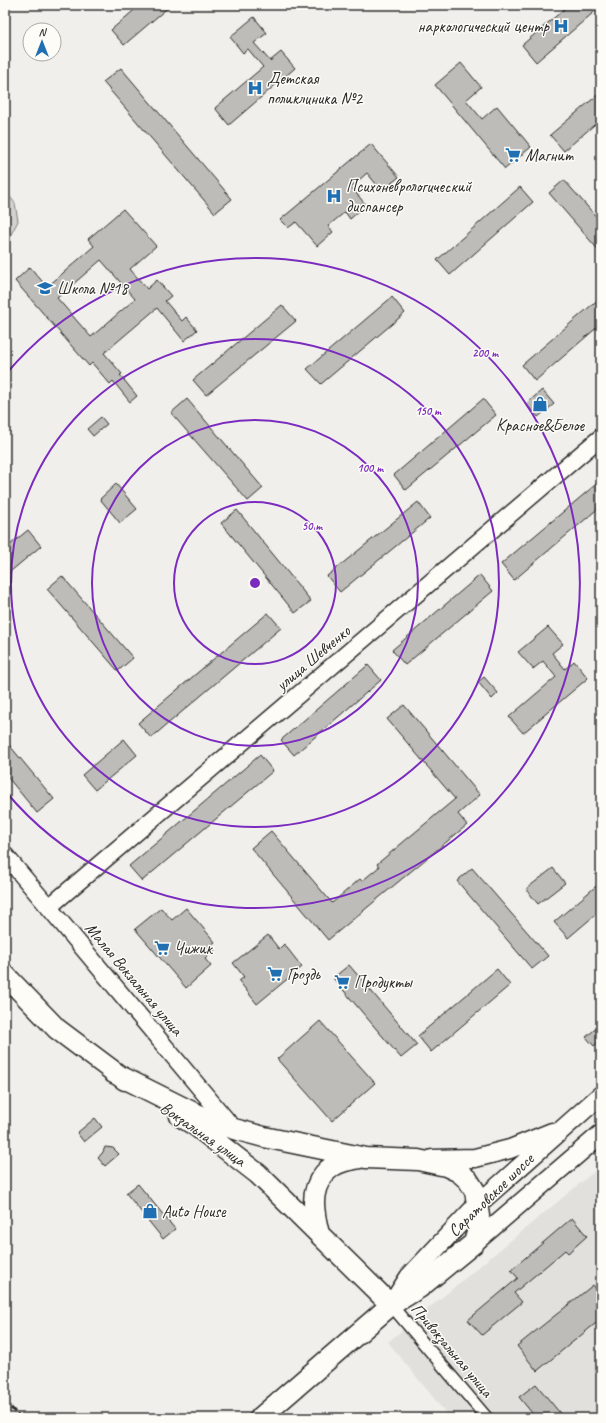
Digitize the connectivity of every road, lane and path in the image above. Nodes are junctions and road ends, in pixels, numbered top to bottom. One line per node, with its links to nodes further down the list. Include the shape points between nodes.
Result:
1 (601, 437): 3 (street, улица Шевченко)
2 (5, 855): 3 (street, Малая Вокзальная улица)
3 (49, 907): 8 (street, Малая Вокзальная улица)
4 (5, 975): 5 (highway, Вокзальная улица, via 58,1029)
5 (114, 1073): 8 (highway, via 192,1112); 13 (highway, Вокзальная улица, via 196,1126 249,1166)
6 (601, 1095): 7 (main road, Саратовское шоссе)
7 (565, 1126): 11 (main road, via 510,1149 475,1158); 12 (main road, Саратовское шоссе)
8 (234, 1129): 10 (highway)
9 (601, 1134): 14 (main road, Саратовское шоссе)
10 (366, 1158): 11 (highway); 13 (highway, via 343,1161 328,1169 319,1180 314,1194 314,1211)
11 (418, 1160): 12 (highway, via 446,1166 459,1172 475,1191)
12 (478, 1204): 14 (highway, via 478,1229); 15 (main road, Саратовское шоссе, via 409,1277)
13 (319, 1234): 15 (highway, Вокзальная улица)
14 (474, 1243): 15 (highway, Саратовское шоссе, via 419,1288)
15 (391, 1305): 16 (highway, Саратовское шоссе); 17 (street, Привокзальная улица)
16 (260, 1418)
17 (487, 1418)

